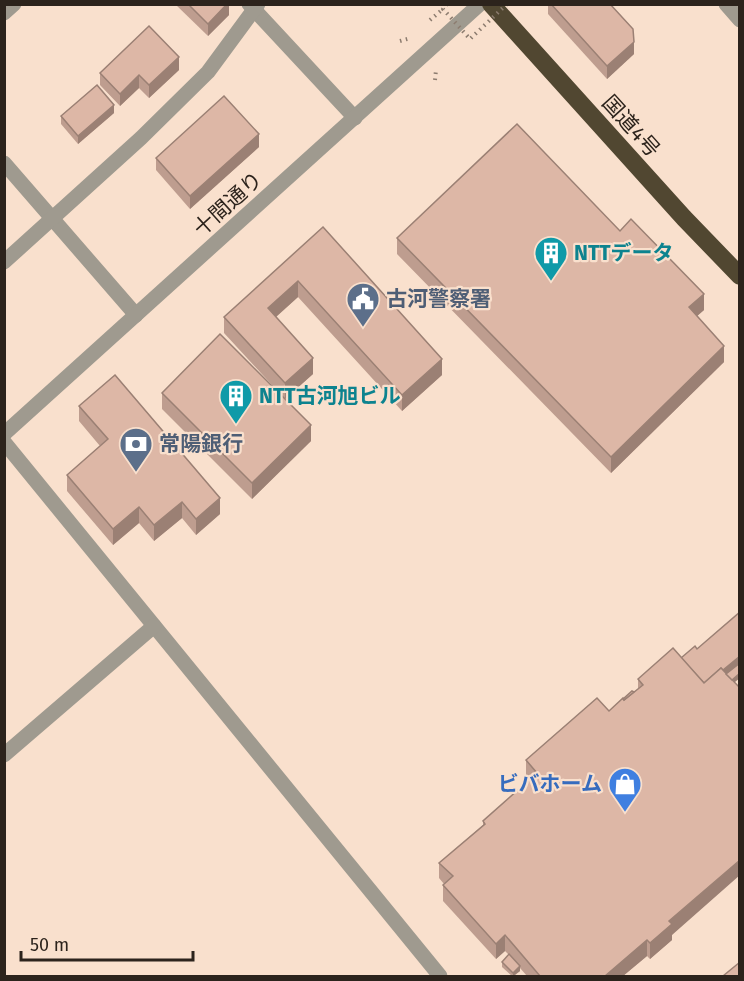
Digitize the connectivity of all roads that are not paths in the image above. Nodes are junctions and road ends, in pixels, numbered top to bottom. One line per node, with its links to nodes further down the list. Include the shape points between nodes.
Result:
1 (14, 4): 6 (street)
2 (480, 4): 8 (street, 十間通り)
3 (491, 4): 12 (highway, 国道4号)
4 (726, 4): 7 (street)
5 (254, 6): 8 (street); 10 (street, via 208,72)
6 (4, 13)
7 (740, 20)
8 (355, 118): 13 (street, 十間通り)
9 (4, 163): 10 (street)
10 (53, 219): 11 (street); 13 (street)
11 (4, 262)
12 (740, 276)
13 (136, 315): 14 (street, 十間通り)
14 (4, 434)
15 (4, 442): 16 (street)
16 (154, 626): 17 (street); 18 (street)
17 (4, 755)
18 (440, 976)

